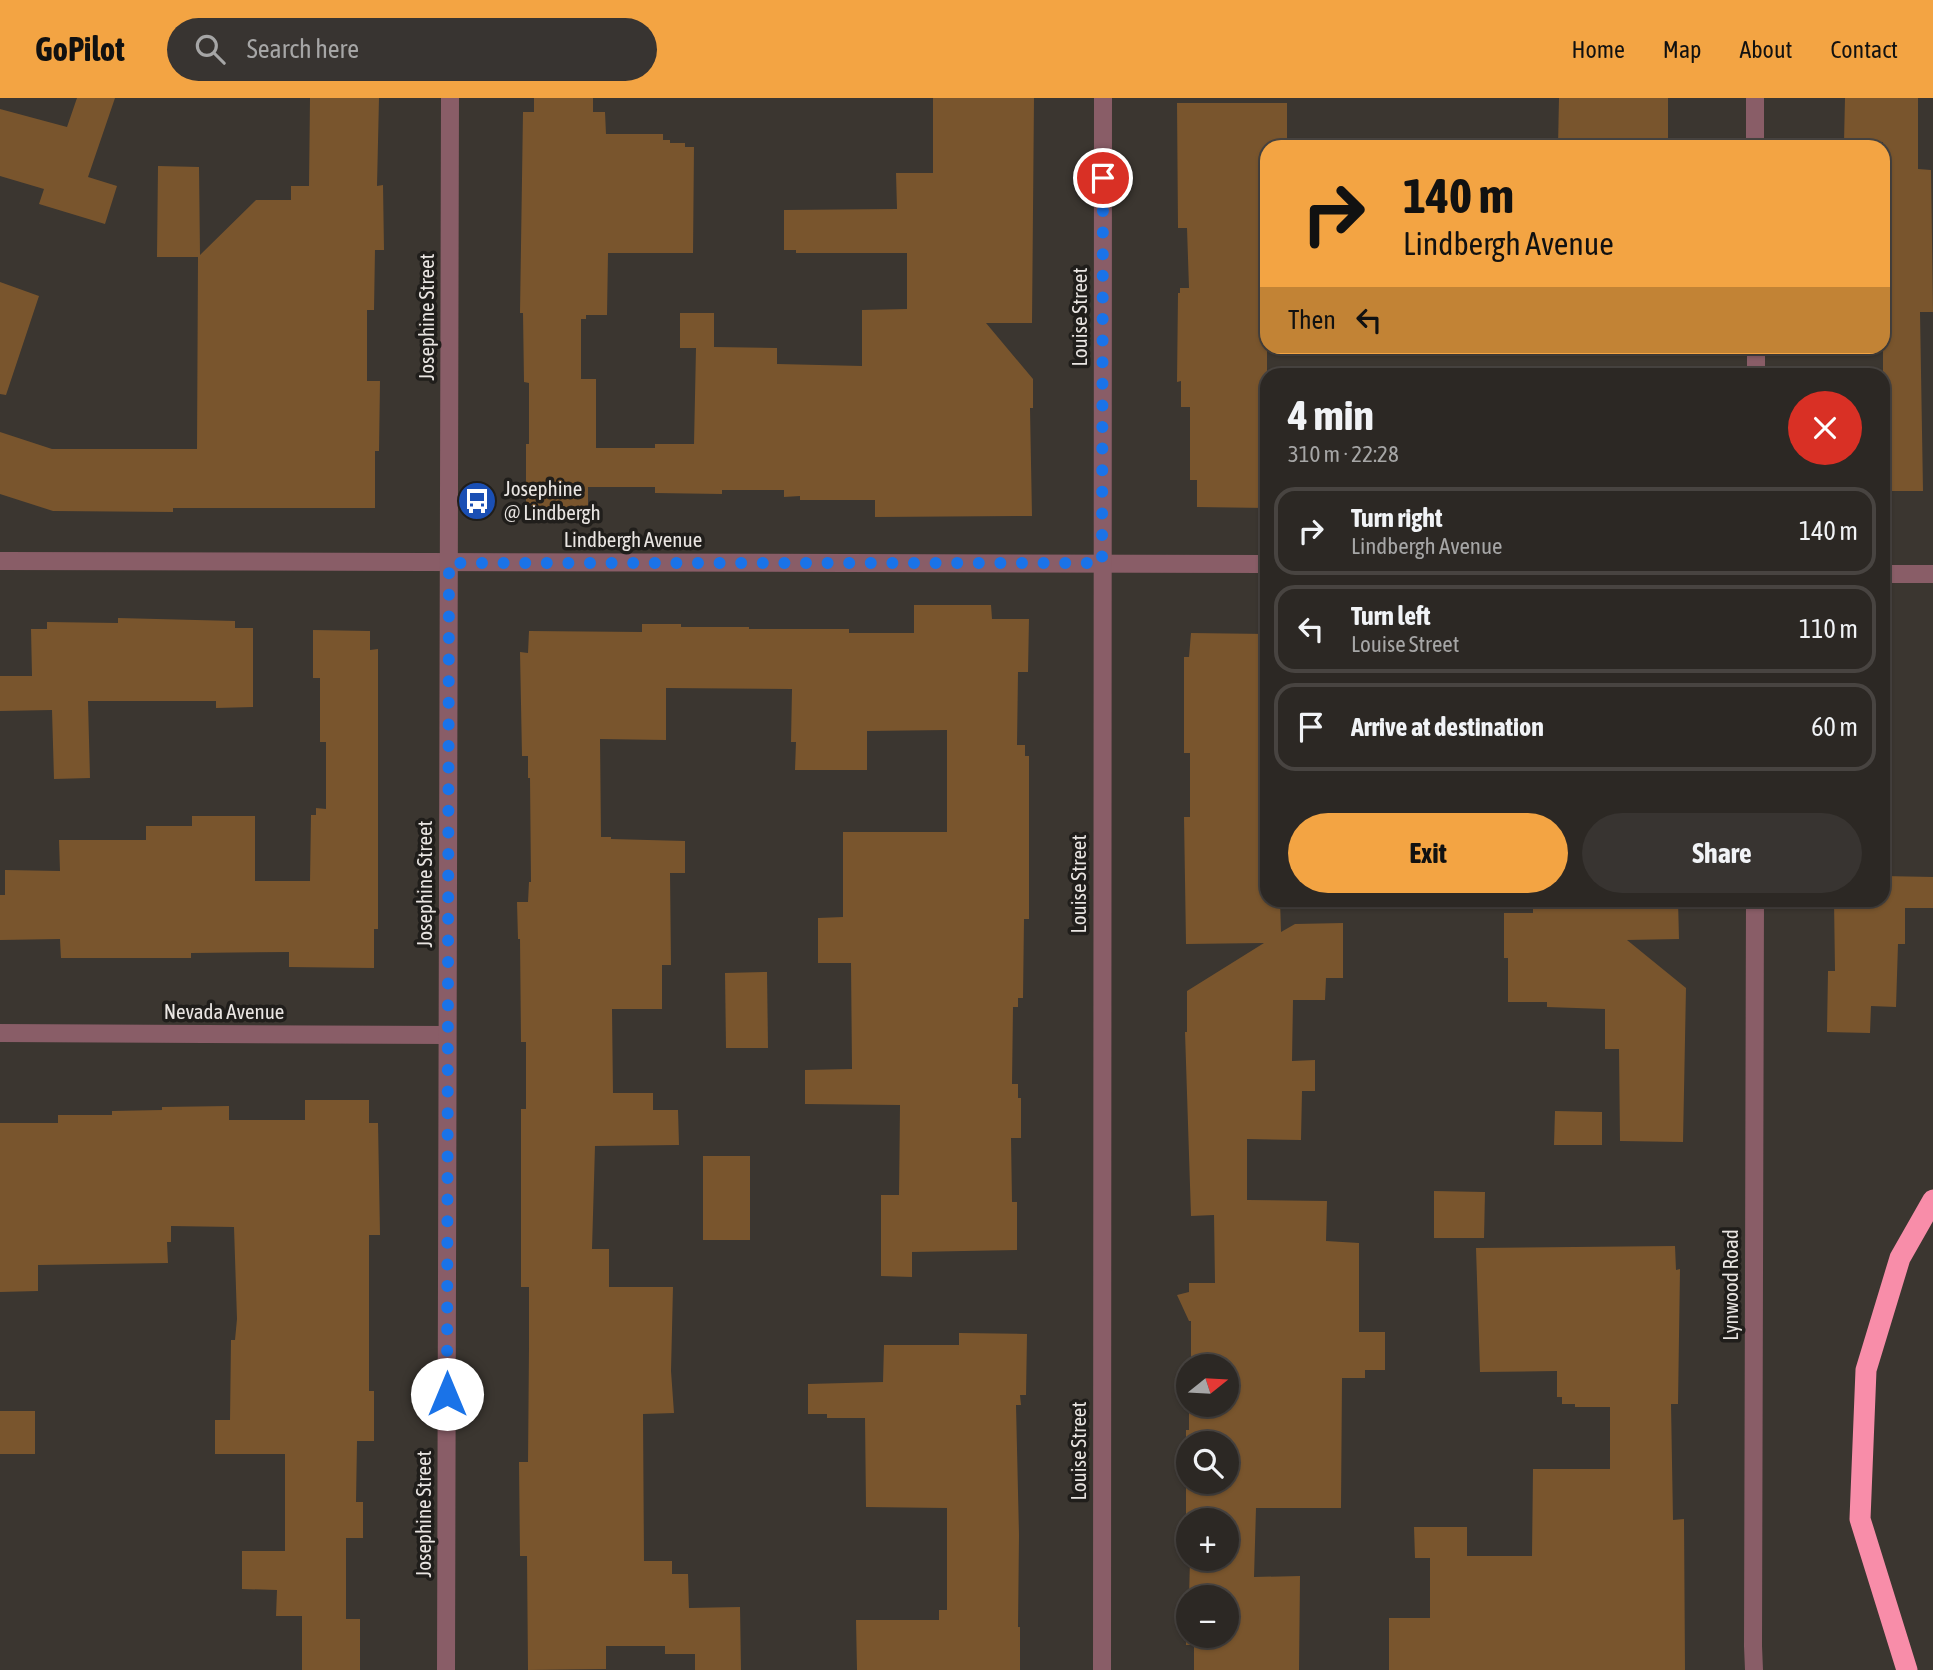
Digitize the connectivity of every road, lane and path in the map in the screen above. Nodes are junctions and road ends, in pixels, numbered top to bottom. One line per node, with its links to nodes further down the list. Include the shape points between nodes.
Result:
1 (450, 98): 6 (street, Josephine Street)
2 (1103, 98): 7 (street, Louise Street)
3 (1755, 98): 4 (street)
4 (1755, 140)
5 (0, 561): 6 (street, Lindbergh Avenue)
6 (449, 563): 7 (street, Lindbergh Avenue); 13 (street, Josephine Street)
7 (1102, 563): 8 (street, Lindbergh Avenue); 16 (street, Louise Street)
8 (1260, 564)
9 (1890, 574): 10 (street)
10 (1933, 574)
11 (1755, 907): 17 (street, Lynwood Road)
12 (0, 1033): 13 (street, Nevada Avenue)
13 (447, 1035): 15 (street, Josephine Street)
14 (1933, 1200): 18 (highway, via 1899,1258 1866,1370 1860,1520)
15 (446, 1670)
16 (1102, 1670)
17 (1754, 1670)
18 (1907, 1670)

